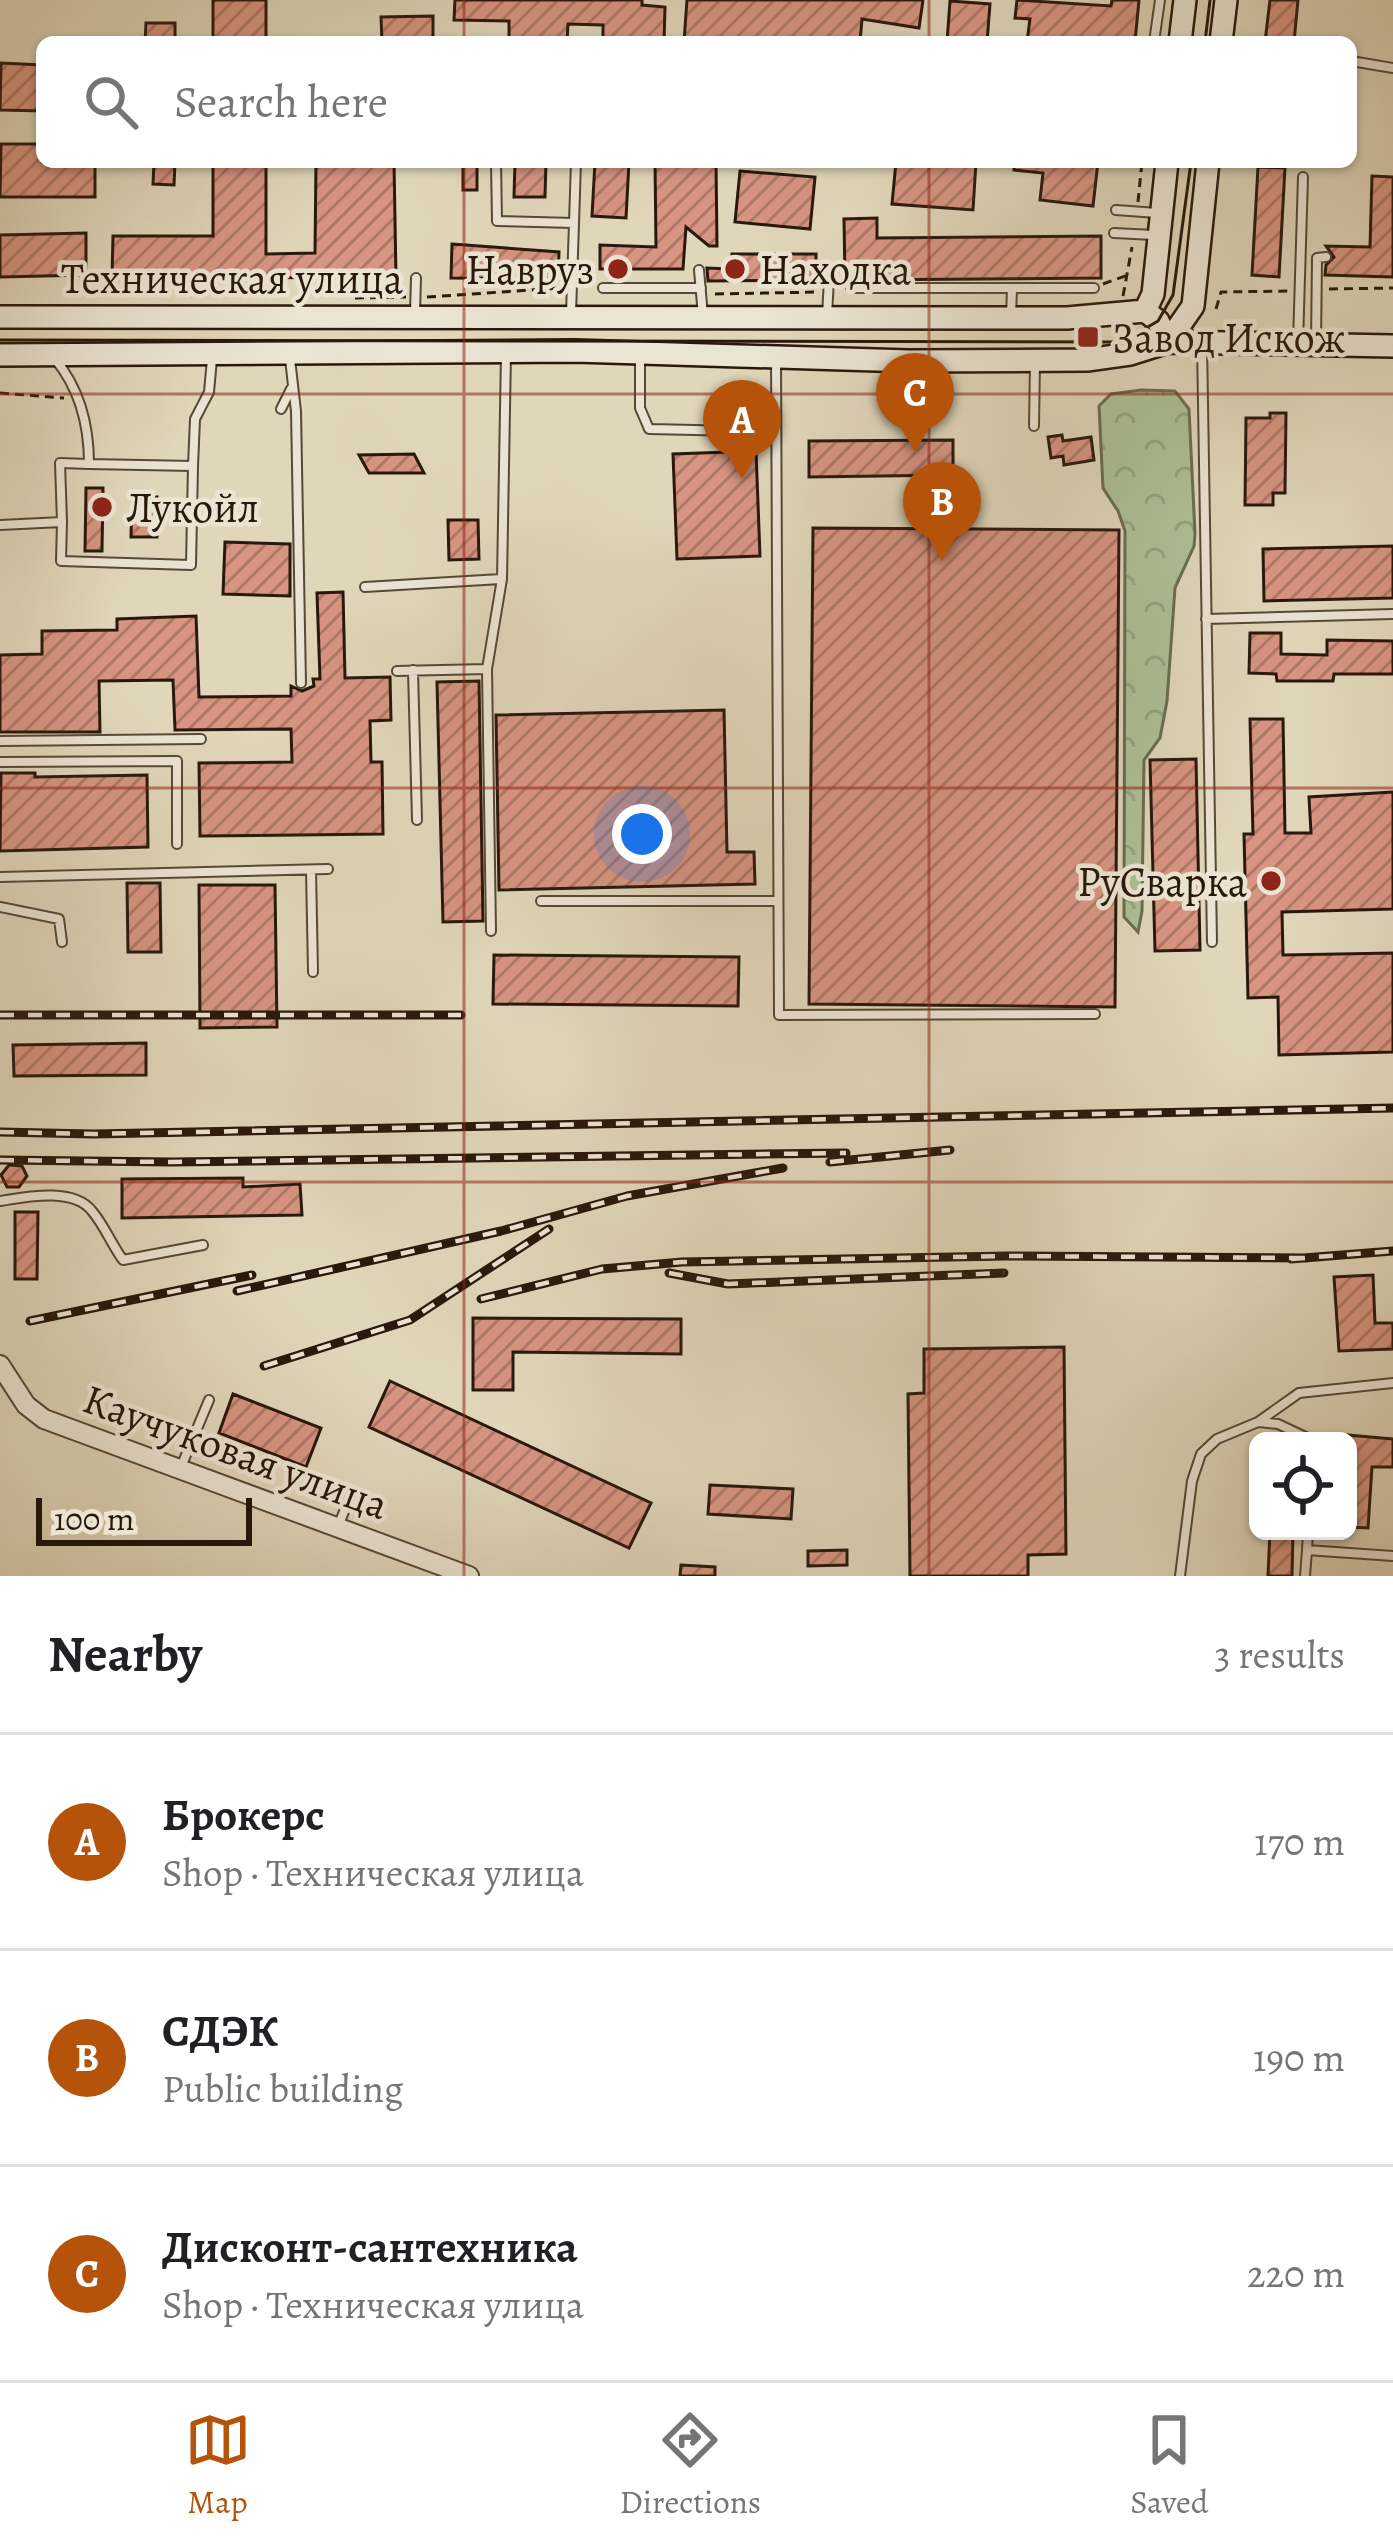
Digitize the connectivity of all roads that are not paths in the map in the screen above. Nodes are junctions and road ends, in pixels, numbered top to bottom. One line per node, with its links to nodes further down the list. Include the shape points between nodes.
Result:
1 (1160, 0): 4 (lane)
2 (1185, 0): 5 (main road)
3 (1226, 0): 6 (main road)
4 (1155, 36)
5 (1181, 36)
6 (1222, 36)
7 (1357, 62): 8 (lane)
8 (1393, 68)
9 (496, 168): 15 (lane, via 497,221)
10 (576, 168): 15 (lane)
11 (1167, 168): 16 (main road)
12 (1207, 168): 34 (main road, via 1193,306)
13 (1303, 177): 36 (lane)
14 (1116, 209): 16 (lane)
15 (574, 223): 28 (lane)
16 (1161, 225): 17 (lane); 27 (main road)
17 (1114, 233)
18 (1326, 257): 36 (lane, via 1317,258)
19 (699, 270): 24 (lane)
20 (416, 278): 29 (lane)
21 (829, 280): 32 (lane)
22 (1094, 287): 26 (lane)
23 (604, 288): 24 (lane)
24 (701, 288): 30 (lane)
25 (850, 288): 26 (lane)
26 (1012, 288): 33 (lane)
27 (1145, 311): 33 (main road, Техническая улица); 34 (main road)
28 (572, 315): 29 (main road, Техническая улица); 30 (main road, Техническая улица)
29 (415, 316): 31 (main road, Техническая улица)
30 (703, 316): 32 (main road, Техническая улица)
31 (0, 317)
32 (827, 317): 33 (main road, Техническая улица)
33 (1011, 318)
34 (1168, 342): 35 (main road, Техническая улица); 45 (main road, Техническая улица, via 1087,360)
35 (1202, 343): 36 (main road, Техническая улица); 57 (lane)
36 (1307, 344): 37 (main road, Техническая улица)
37 (1393, 346)
38 (213, 352): 39 (main road, Техническая улица); 41 (main road, Техническая улица); 51 (lane)
39 (289, 352): 40 (main road, Техническая улица); 46 (lane)
40 (506, 352): 42 (main road, Техническая улица); 54 (lane)
41 (51, 353): 43 (main road, Техническая улица); 50 (lane, via 69,375 89,429)
42 (640, 353): 44 (main road, Техническая улица); 49 (lane, via 640,409 649,429)
43 (0, 355)
44 (776, 357): 45 (main road, Техническая улица); 70 (lane)
45 (1035, 359): 48 (lane)
46 (293, 385): 47 (lane); 61 (lane)
47 (281, 409)
48 (1034, 426)
49 (739, 431)
50 (89, 464): 51 (lane); 52 (lane, via 60,463)
51 (193, 466): 52 (lane, via 191,565 61,562)
52 (62, 522): 53 (lane)
53 (0, 525)
54 (502, 579): 55 (lane); 58 (lane)
55 (365, 587)
56 (1393, 614): 57 (lane)
57 (1206, 619): 75 (lane)
58 (488, 669): 59 (lane); 73 (lane)
59 (413, 670): 60 (lane); 65 (lane)
60 (397, 671)
61 (301, 683)
62 (201, 739): 63 (lane)
63 (0, 740)
64 (0, 762): 66 (lane, via 177,761)
65 (417, 820)
66 (176, 844)
67 (328, 869): 68 (lane)
68 (311, 870): 69 (lane); 76 (lane)
69 (0, 877)
70 (778, 901): 71 (lane); 77 (lane, via 779,1015)
71 (541, 902)
72 (0, 907): 74 (lane, via 59,919)
73 (491, 931)
74 (62, 942)
75 (1212, 942)
76 (313, 973)
77 (1095, 1014)
78 (0, 1201): 79 (lane, via 81,1201 123,1260)
79 (203, 1245)
80 (0, 1365): 85 (street, Каучуковая улица, via 44,1419)
81 (1393, 1384): 83 (lane, via 1299,1393)
82 (209, 1400): 85 (lane)
83 (1258, 1422): 84 (lane); 92 (lane, via 1217,1438 1201,1454)
84 (1295, 1432)
85 (181, 1467): 87 (street, Каучуковая улица)
86 (352, 1492): 87 (lane)
87 (338, 1526): 91 (street, Каучуковая улица)
88 (1308, 1540): 89 (lane)
89 (1307, 1550): 90 (lane); 93 (lane)
90 (1393, 1556)
91 (469, 1576)
92 (1180, 1576)
93 (1305, 1576)

